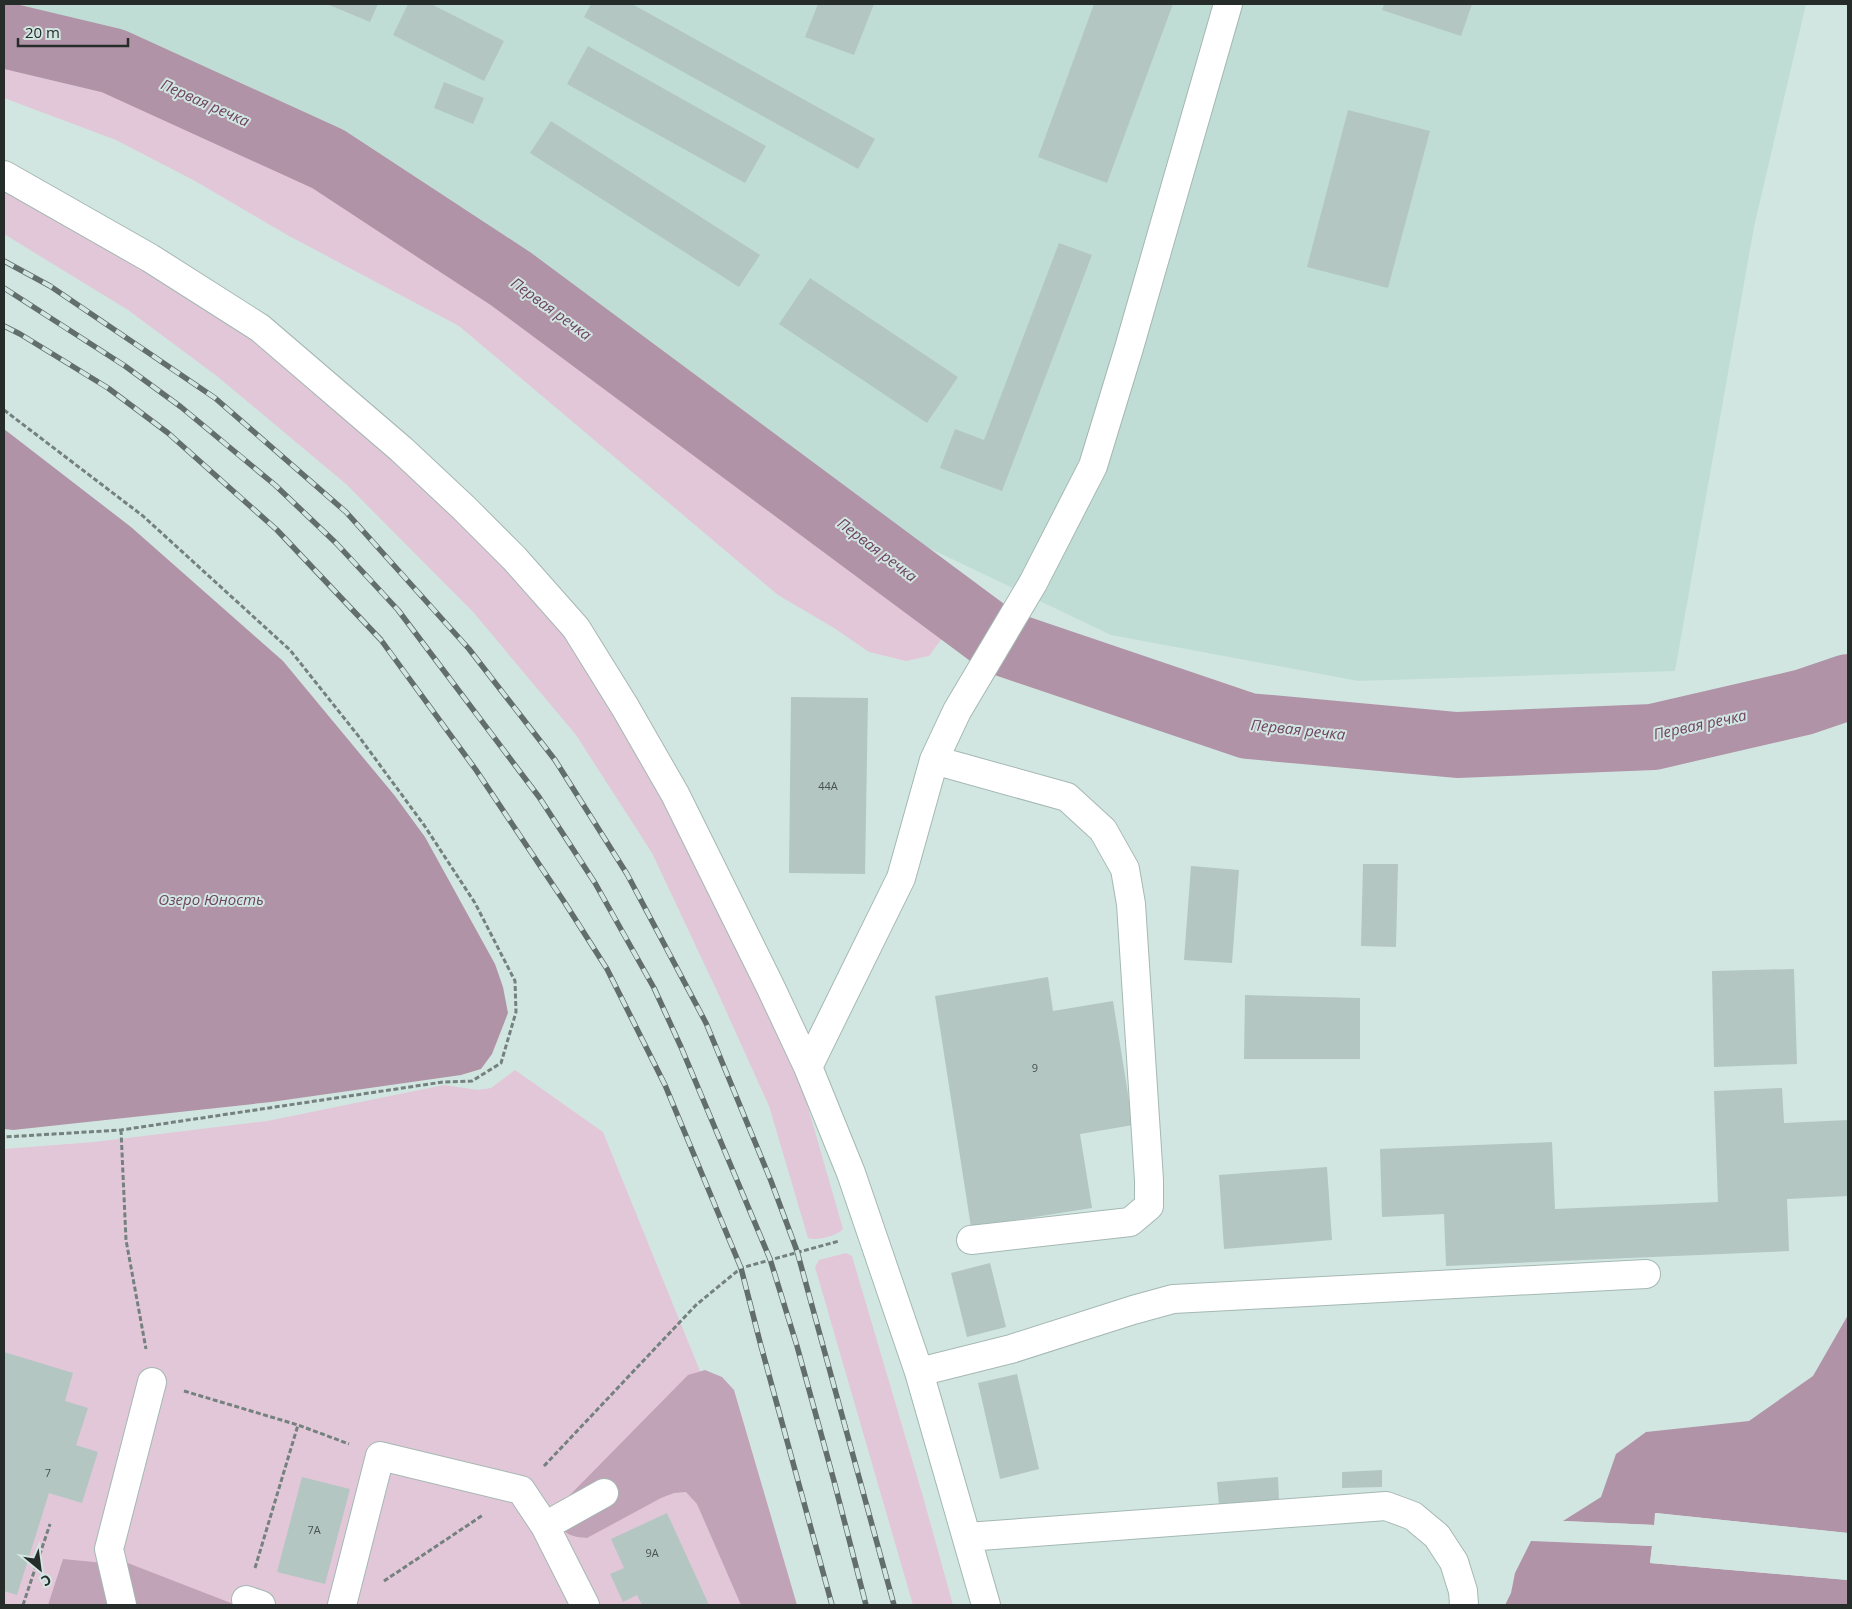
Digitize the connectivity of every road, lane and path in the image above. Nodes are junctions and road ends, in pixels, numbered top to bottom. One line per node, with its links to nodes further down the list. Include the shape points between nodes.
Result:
1 (1228, 4): 4 (street, via 1093,466 1033,583 957,711)
2 (4, 175): 5 (street, via 150,258 260,328 400,449 514,558 576,628 625,707 675,794)
3 (4, 410): 6 (path, via 143,516 290,650 424,825 475,903 515,981 516,1012 501,1063 472,1081 443,1082)
4 (934, 760): 5 (street, via 901,878); 9 (street, via 1067,797 1103,830 1125,869 1131,904 1149,1206 1130,1222)
5 (808, 1067): 12 (street, via 851,1173)
6 (120, 1130): 7 (path); 11 (path, via 126,1240)
7 (4, 1137)
8 (841, 1240): 17 (path, via 741,1268 696,1306)
9 (971, 1240)
10 (1646, 1274): 12 (street, via 1173,1299 1011,1350)
11 (144, 1332)
12 (919, 1372): 21 (street)
13 (152, 1382): 25 (street, via 110,1549)
14 (221, 1402): 15 (path)
15 (298, 1425): 16 (path); 23 (path)
16 (380, 1456): 17 (street); 26 (street)
17 (521, 1490): 20 (street); 22 (path)
18 (604, 1493): 20 (street)
19 (50, 1524): 24 (path)
20 (545, 1526): 27 (street)
21 (967, 1537): 28 (street); 29 (street, via 1386,1506 1413,1516 1437,1536 1454,1562)
22 (379, 1584)
23 (254, 1603)
24 (23, 1605)
25 (122, 1605)
26 (342, 1605)
27 (585, 1605)
28 (986, 1605)
29 (1464, 1605)

